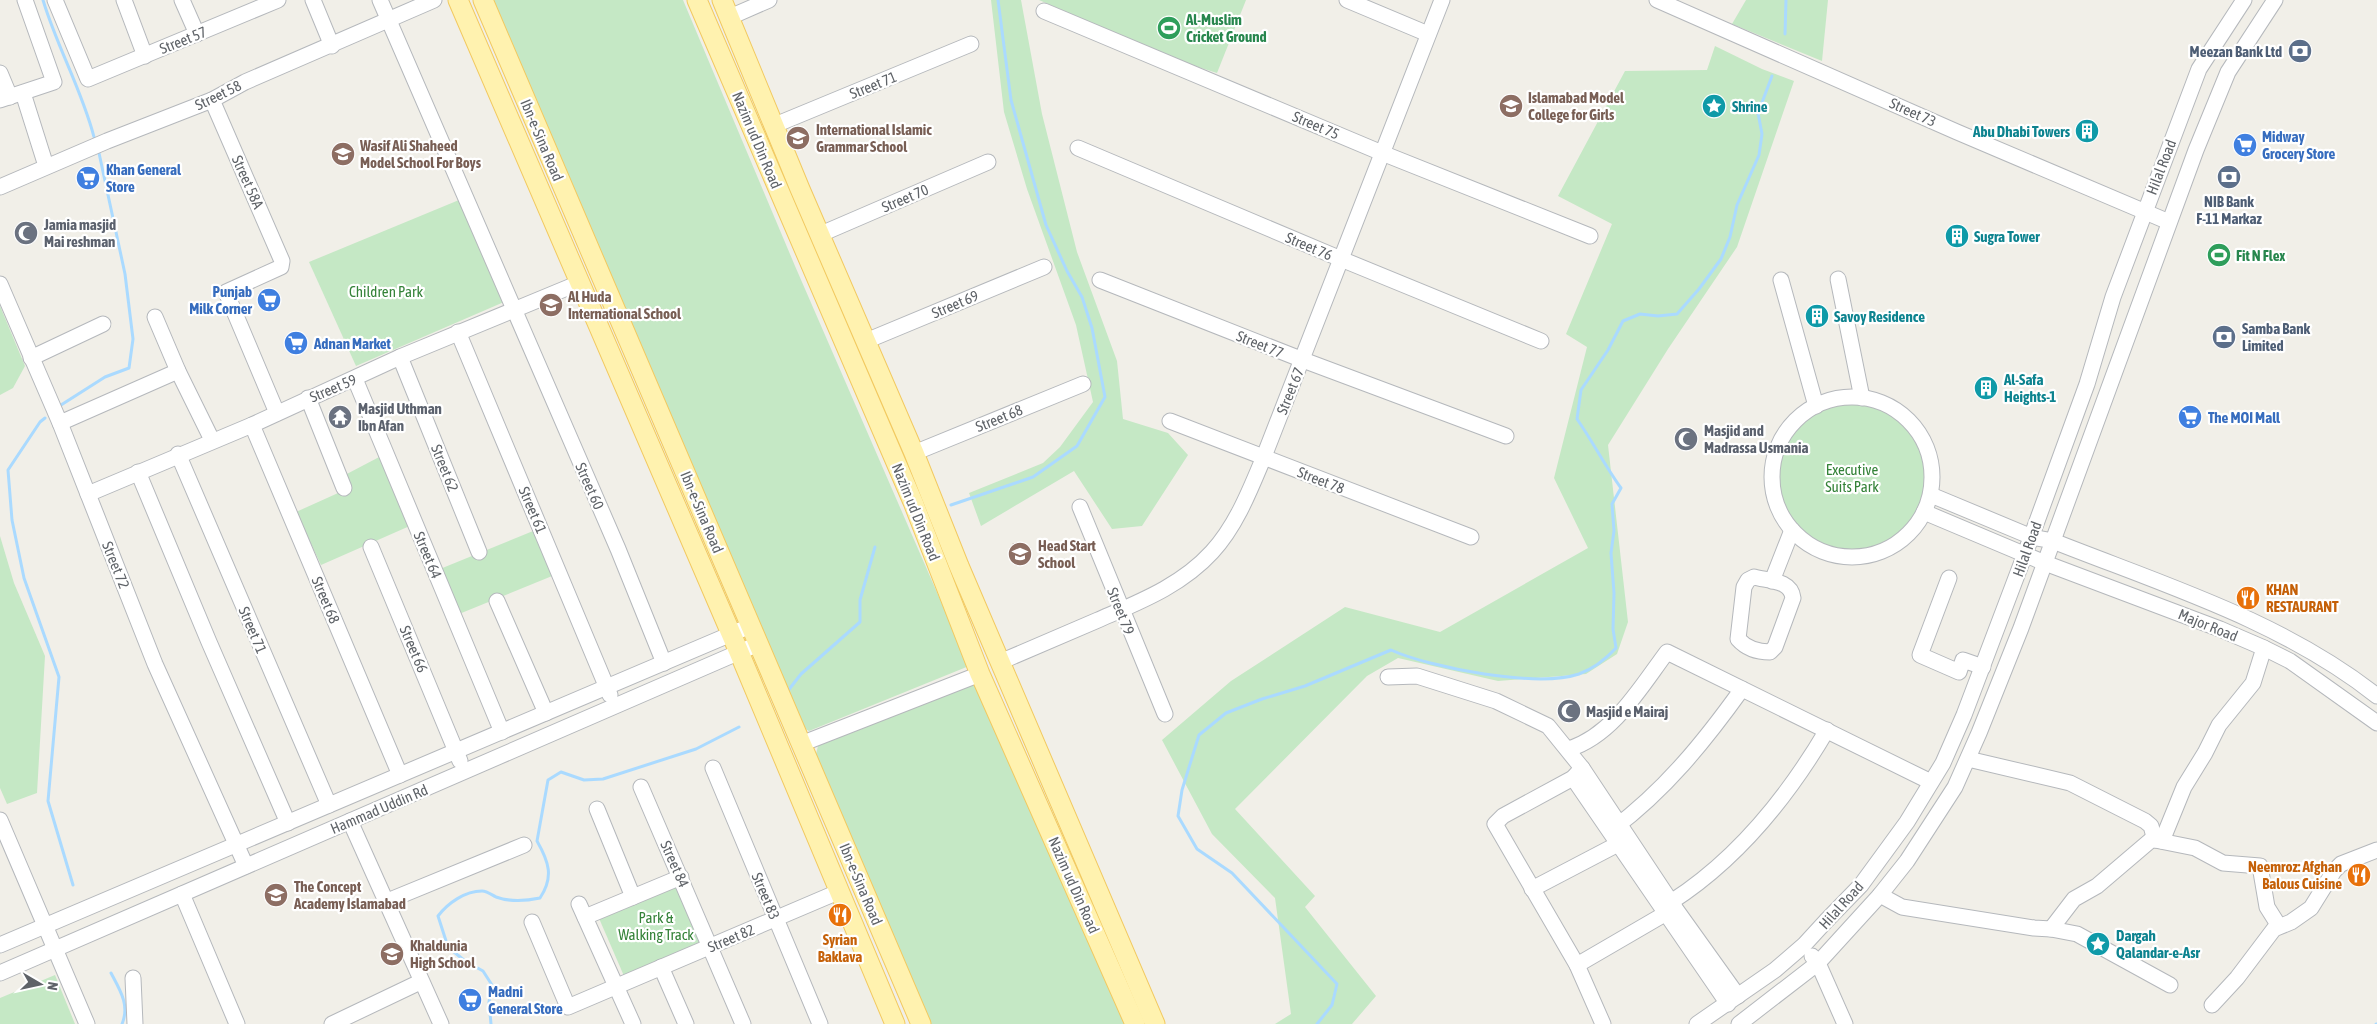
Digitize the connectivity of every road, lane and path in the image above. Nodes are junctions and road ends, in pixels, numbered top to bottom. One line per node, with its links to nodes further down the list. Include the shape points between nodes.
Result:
1 (25, 0): 28 (street, via 54,82)
2 (56, 0): 26 (street, Street 57, via 88,79)
3 (124, 0): 26 (street)
4 (182, 0): 22 (street)
5 (278, 0): 18 (street, Street 57)
6 (313, 0): 25 (street)
7 (380, 0): 21 (street, Street 60)
8 (434, 0): 21 (street, Street 58)
9 (458, 0): 45 (main road, Ibn-e-Sina Road)
10 (482, 0): 91 (main road, Ibn-e-Sina Road)
11 (697, 0): 76 (main road, Nazim ud Din Road)
12 (769, 0): 19 (street)
13 (1347, 0): 23 (street)
14 (1442, 0): 23 (street, Street 67)
15 (1657, 0): 36 (street, Street 73)
16 (2244, 0): 36 (street, Hilal Road, via 2199,69)
17 (2275, 0): 37 (street, Hilal Road, via 2228,72)
18 (251, 5): 22 (street, Street 57)
19 (726, 8): 30 (main road, Nazim ud Din Road)
20 (1044, 11): 32 (street, Street 75)
21 (390, 21): 25 (street, Street 58); 47 (street, Street 60)
22 (197, 34): 26 (street, Street 57)
23 (1428, 34): 32 (street, Street 67)
24 (971, 44): 30 (street, Street 71)
25 (332, 46): 29 (street, Street 58, via 245,82)
26 (145, 56)
27 (0, 73): 28 (street)
28 (11, 96): 34 (street)
29 (212, 100): 34 (street, Street 58); 62 (street, Street 58A, via 283,264 226,292)
30 (775, 125): 38 (main road, Nazim ud Din Road)
31 (1078, 148): 40 (street, Street 76)
32 (1382, 153): 39 (street, Street 75); 40 (street, Street 67)
33 (988, 162): 38 (street, Street 70)
34 (46, 166): 35 (street, Street 58)
35 (0, 187)
36 (2143, 213): 37 (street, Street 73); 81 (street, Hilal Road)
37 (2169, 222): 82 (street, Hilal Road)
38 (821, 234): 51 (main road, Nazim ud Din Road)
39 (1590, 236)
40 (1341, 259): 52 (street, Street 76); 55 (street, Street 67)
41 (1044, 267): 51 (street, Street 69)
42 (1838, 279): 60 (street)
43 (1100, 280): 55 (street, Street 77)
44 (1781, 280): 61 (street)
45 (579, 282): 47 (street, Street 59); 92 (main road, Ibn-e-Sina Road)
46 (0, 284): 54 (street, Street 72)
47 (515, 309): 50 (street, Street 59); 97 (street, Street 60)
48 (155, 317): 56 (street)
49 (103, 324): 54 (street)
50 (458, 332): 53 (street, Street 59); 101 (street, Street 61)
51 (866, 341): 68 (main road, Nazim ud Din Road)
52 (1540, 341)
53 (400, 357): 57 (street, Street 59); 84 (street, Street 62)
54 (32, 358): 64 (street, Street 72)
55 (1303, 360): 66 (street, Street 77); 70 (street, Street 67)
56 (178, 371): 64 (street); 67 (street)
57 (355, 379): 59 (street, Street 59); 111 (street, Street 64)
58 (1083, 384): 68 (street, Street 68)
59 (308, 398): 62 (street, Street 59); 72 (street)
60 (1862, 398): 61 (street, via 1838,398); 75 (street, via 1900,412 1916,429 1927,449 1932,472)
61 (1816, 406): 79 (street, via 1798,418 1784,435 1772,475 1774,494)
62 (277, 413): 65 (street, Street 59)
63 (1170, 421): 70 (street, Street 78)
64 (60, 423): 73 (street, Street 72)
65 (252, 424): 67 (street, Street 59); 119 (street, Street 68)
66 (1506, 436)
67 (212, 440): 69 (street, Street 59)
68 (914, 453): 74 (main road, Nazim ud Din Road)
69 (178, 454): 71 (street, Street 59); 123 (street, Street 71)
70 (1264, 458): 80 (street, Street 78); 90 (street, Street 67, via 1246,499 1213,551 1168,588)
71 (138, 472): 73 (street, Street 59); 127 (street)
72 (344, 488)
73 (88, 494): 131 (street, Street 72, via 156,664)
74 (931, 494): 76 (main road); 96 (main road, Nazim ud Din Road)
75 (1930, 495): 78 (street); 81 (street, Major Road)
76 (913, 502): 99 (main road, Nazim ud Din Road)
77 (1080, 507): 90 (street, Street 79)
78 (1924, 512): 79 (street, via 1911,532 1893,547 1871,556 1848,558 1824,553 1807,544); 85 (street, Major Road)
79 (1792, 530): 88 (street)
80 (1471, 537)
81 (2032, 537): 82 (street, Major Road); 85 (street, Hilal Road)
82 (2053, 541): 86 (street, Hilal Road); 103 (street, Major Road, via 2231,610 2330,662)
83 (371, 547): 114 (street, Street 66)
84 (479, 552)
85 (2025, 554): 86 (street, Major Road); 98 (street, Hilal Road)
86 (2045, 564): 94 (street, Major Road, via 2220,628); 115 (street, Hilal Road)
87 (1950, 578): 98 (street, via 1920,655 1959,672 1963,660)
88 (1772, 581): 88 (street, via 1787,585 1793,598 1775,647 1770,652 1761,652 1738,639 1744,586 1754,577)
89 (497, 601): 106 (street)
90 (1120, 610): 96 (street, Street 67); 107 (street, Street 79)
91 (750, 626): 92 (street, Hammad Uddin Rd); 93 (main road, Ibn-e-Sina Road)
92 (730, 634): 95 (main road, Ibn-e-Sina Road); 97 (street, Hammad Uddin Rd)
93 (758, 644): 95 (street, Hammad Uddin Rd); 112 (main road, Ibn-e-Sina Road)
94 (2264, 648): 108 (street, Major Road, via 2290,661); 130 (street, via 2252,683 2219,725)
95 (739, 652): 104 (street, Hammad Uddin Rd); 125 (main road, Ibn-e-Sina Road)
96 (1000, 662): 105 (main road, Nazim ud Din Road)
97 (664, 663): 101 (street, Hammad Uddin Rd)
98 (1983, 667): 120 (street, Hilal Road, via 1947,755)
99 (980, 674): 109 (main road, Nazim ud Din Road); 112 (street)
100 (1388, 677): 113 (street, via 1417,676 1496,701 1548,726)
101 (607, 687): 104 (street, Street 61); 106 (street, Hammad Uddin Rd)
102 (1742, 689): 110 (street); 113 (street, via 1667,652 1620,714 1586,744); 129 (street, via 1706,739)
103 (2377, 696)
104 (614, 706): 117 (street, Hammad Uddin Rd)
105 (1022, 712): 109 (main road); 174 (main road, Nazim ud Din Road)
106 (546, 713): 111 (street, Hammad Uddin Rd)
107 (1165, 714)
108 (2376, 717)
109 (1002, 721): 173 (main road, Nazim ud Din Road)
110 (1827, 730): 120 (street); 142 (street, via 1792,786 1750,837)
111 (502, 732): 114 (street, Hammad Uddin Rd)
112 (801, 744): 122 (main road, Ibn-e-Sina Road)
113 (1569, 749): 118 (street)
114 (456, 751): 117 (street, Street 66); 119 (street, Hammad Uddin Rd)
115 (1968, 759): 130 (street, via 2078,787 2145,821); 139 (street, Hilal Road, via 1955,786)
116 (713, 768): 143 (street, Street 83)
117 (464, 772): 126 (street, Hammad Uddin Rd)
118 (1578, 773): 129 (street); 136 (street, via 1503,816 1495,824)
119 (400, 775): 123 (street, Hammad Uddin Rd)
120 (1932, 782): 149 (street, Hilal Road, via 1907,822 1860,884)
121 (641, 787): 135 (street, Street 84)
122 (825, 801): 125 (main road); 172 (main road, Ibn-e-Sina Road)
123 (329, 805): 127 (street, Hammad Uddin Rd)
124 (598, 809): 140 (street)
125 (803, 809): 137 (main road, Ibn-e-Sina Road)
126 (350, 821): 134 (street, Hammad Uddin Rd); 141 (street)
127 (288, 823): 131 (street, Hammad Uddin Rd)
128 (1, 824): 145 (street)
129 (1616, 833): 136 (street); 142 (street)
130 (2159, 840): 146 (street, via 2194,848 2224,863 2260,866 2267,908); 147 (street, via 2151,840 2097,886 2074,899)
131 (236, 845): 134 (street, Street 72); 145 (street, Hammad Uddin Rd)
132 (524, 845): 141 (street)
133 (2377, 850): 146 (street, via 2341,864 2311,908)
134 (246, 866): 138 (street, Hammad Uddin Rd)
135 (681, 877): 140 (street); 150 (street, Street 84)
136 (1532, 889): 153 (street)
137 (838, 892): 143 (street, Street 82); 171 (main road, Ibn-e-Sina Road)
138 (182, 894): 151 (street, Hammad Uddin Rd); 164 (street)
139 (1880, 895): 147 (street, via 1902,907); 152 (street, Hilal Road)
140 (633, 897): 159 (street, via 582,910)
141 (385, 902): 157 (street)
142 (1671, 908): 153 (street); 160 (street)
143 (775, 919): 150 (street, Street 82); 170 (street, Street 83)
144 (532, 922): 159 (street, Street 82, via 568,1007)
145 (44, 926): 148 (street, Hammad Uddin Rd); 151 (street)
146 (2279, 926): 161 (street)
147 (2052, 928): 158 (street, via 2077,934)
148 (0, 945)
149 (1804, 945): 152 (street); 160 (street, Hilal Road)
150 (710, 946): 154 (street, Street 82); 169 (street, Street 84)
151 (54, 949): 155 (street, Hammad Uddin Rd); 162 (street)
152 (1818, 963): 177 (street, Hilal Road); 178 (street)
153 (1577, 965): 175 (street)
154 (661, 967): 159 (street, Street 82); 168 (street)
155 (0, 973)
156 (133, 978): 163 (street)
157 (420, 982): 165 (street); 166 (street)
158 (2170, 985)
159 (617, 986): 167 (street)
160 (1733, 1000): 176 (street, Hilal Road)
161 (2212, 1005)
162 (87, 1024)
163 (135, 1024)
164 (237, 1024)
165 (332, 1024)
166 (441, 1024)
167 (633, 1024)
168 (686, 1024)
169 (743, 1024)
170 (820, 1024)
171 (896, 1024)
172 (921, 1024)
173 (1135, 1024)
174 (1156, 1024)
175 (1603, 1024)
176 (1698, 1024)
177 (1740, 1024)
178 (1845, 1024)

